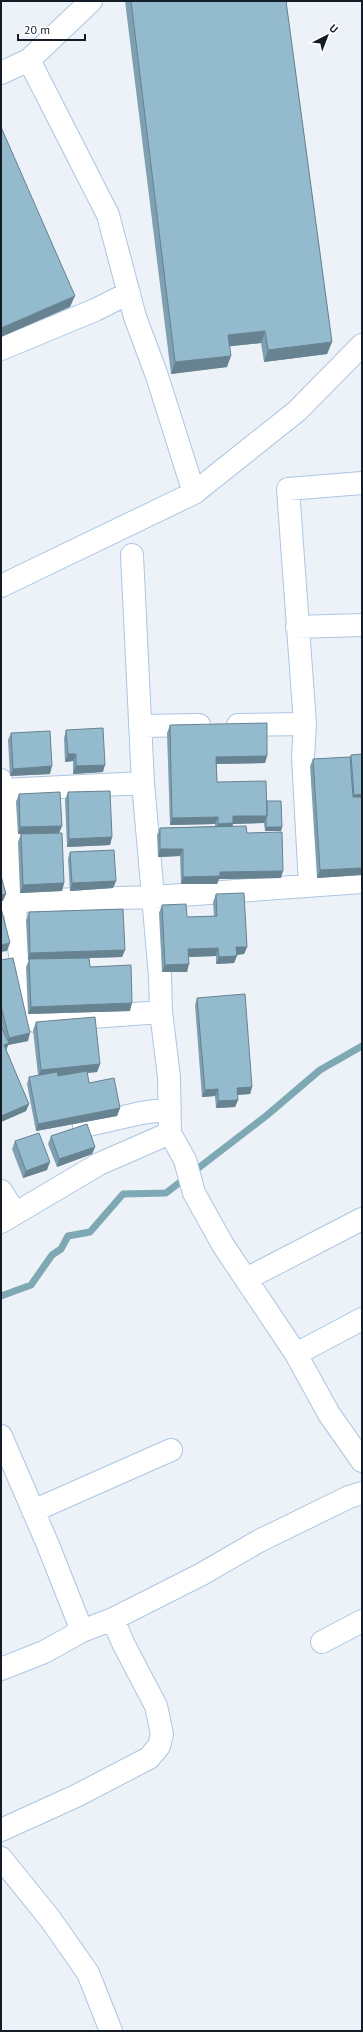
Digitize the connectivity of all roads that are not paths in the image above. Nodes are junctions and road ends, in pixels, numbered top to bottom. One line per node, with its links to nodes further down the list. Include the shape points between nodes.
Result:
1 (91, 1): 2 (street)
2 (29, 60): 3 (street); 4 (street, via 108,215)
3 (1, 73)
4 (129, 293): 6 (street); 8 (street)
5 (362, 345): 8 (street, via 297,411)
6 (1, 349)
7 (362, 483): 12 (street, via 288,489)
8 (194, 493): 10 (street)
9 (132, 556): 14 (street)
10 (1, 586)
11 (362, 625): 12 (street)
12 (297, 627): 13 (street)
13 (305, 724): 14 (street); 18 (street, via 303,757)
14 (140, 726): 15 (street)
15 (144, 783): 16 (street); 19 (street)
16 (2, 785): 20 (street, via 12,837)
17 (362, 882): 18 (street)
18 (310, 885): 19 (street)
19 (154, 897): 20 (street); 21 (street)
20 (7, 903): 21 (street, via 27,1018 36,1021)
21 (161, 1012): 22 (street)
22 (170, 1109): 23 (street); 24 (street)
23 (84, 1126)
24 (170, 1133): 26 (street, via 99,1164); 28 (street, via 185,1160 194,1193 223,1245)
25 (1, 1191): 26 (street)
26 (8, 1218)
27 (362, 1219): 28 (street)
28 (246, 1279): 30 (street)
29 (362, 1319): 30 (street)
30 (296, 1354): 33 (street, via 329,1414)
31 (1, 1436): 35 (street)
32 (171, 1450): 35 (street)
33 (362, 1461)
34 (362, 1493): 36 (street, via 259,1541 202,1574)
35 (33, 1511): 38 (street)
36 (113, 1619): 38 (street); 41 (street, via 156,1706 162,1734 159,1746 149,1758 76,1796)
37 (362, 1620): 39 (street)
38 (82, 1631): 40 (street, via 44,1652)
39 (322, 1642)
40 (1, 1669)
41 (1, 1830)
42 (1, 1858): 43 (street, via 51,1920 88,1973)
43 (111, 2031)

